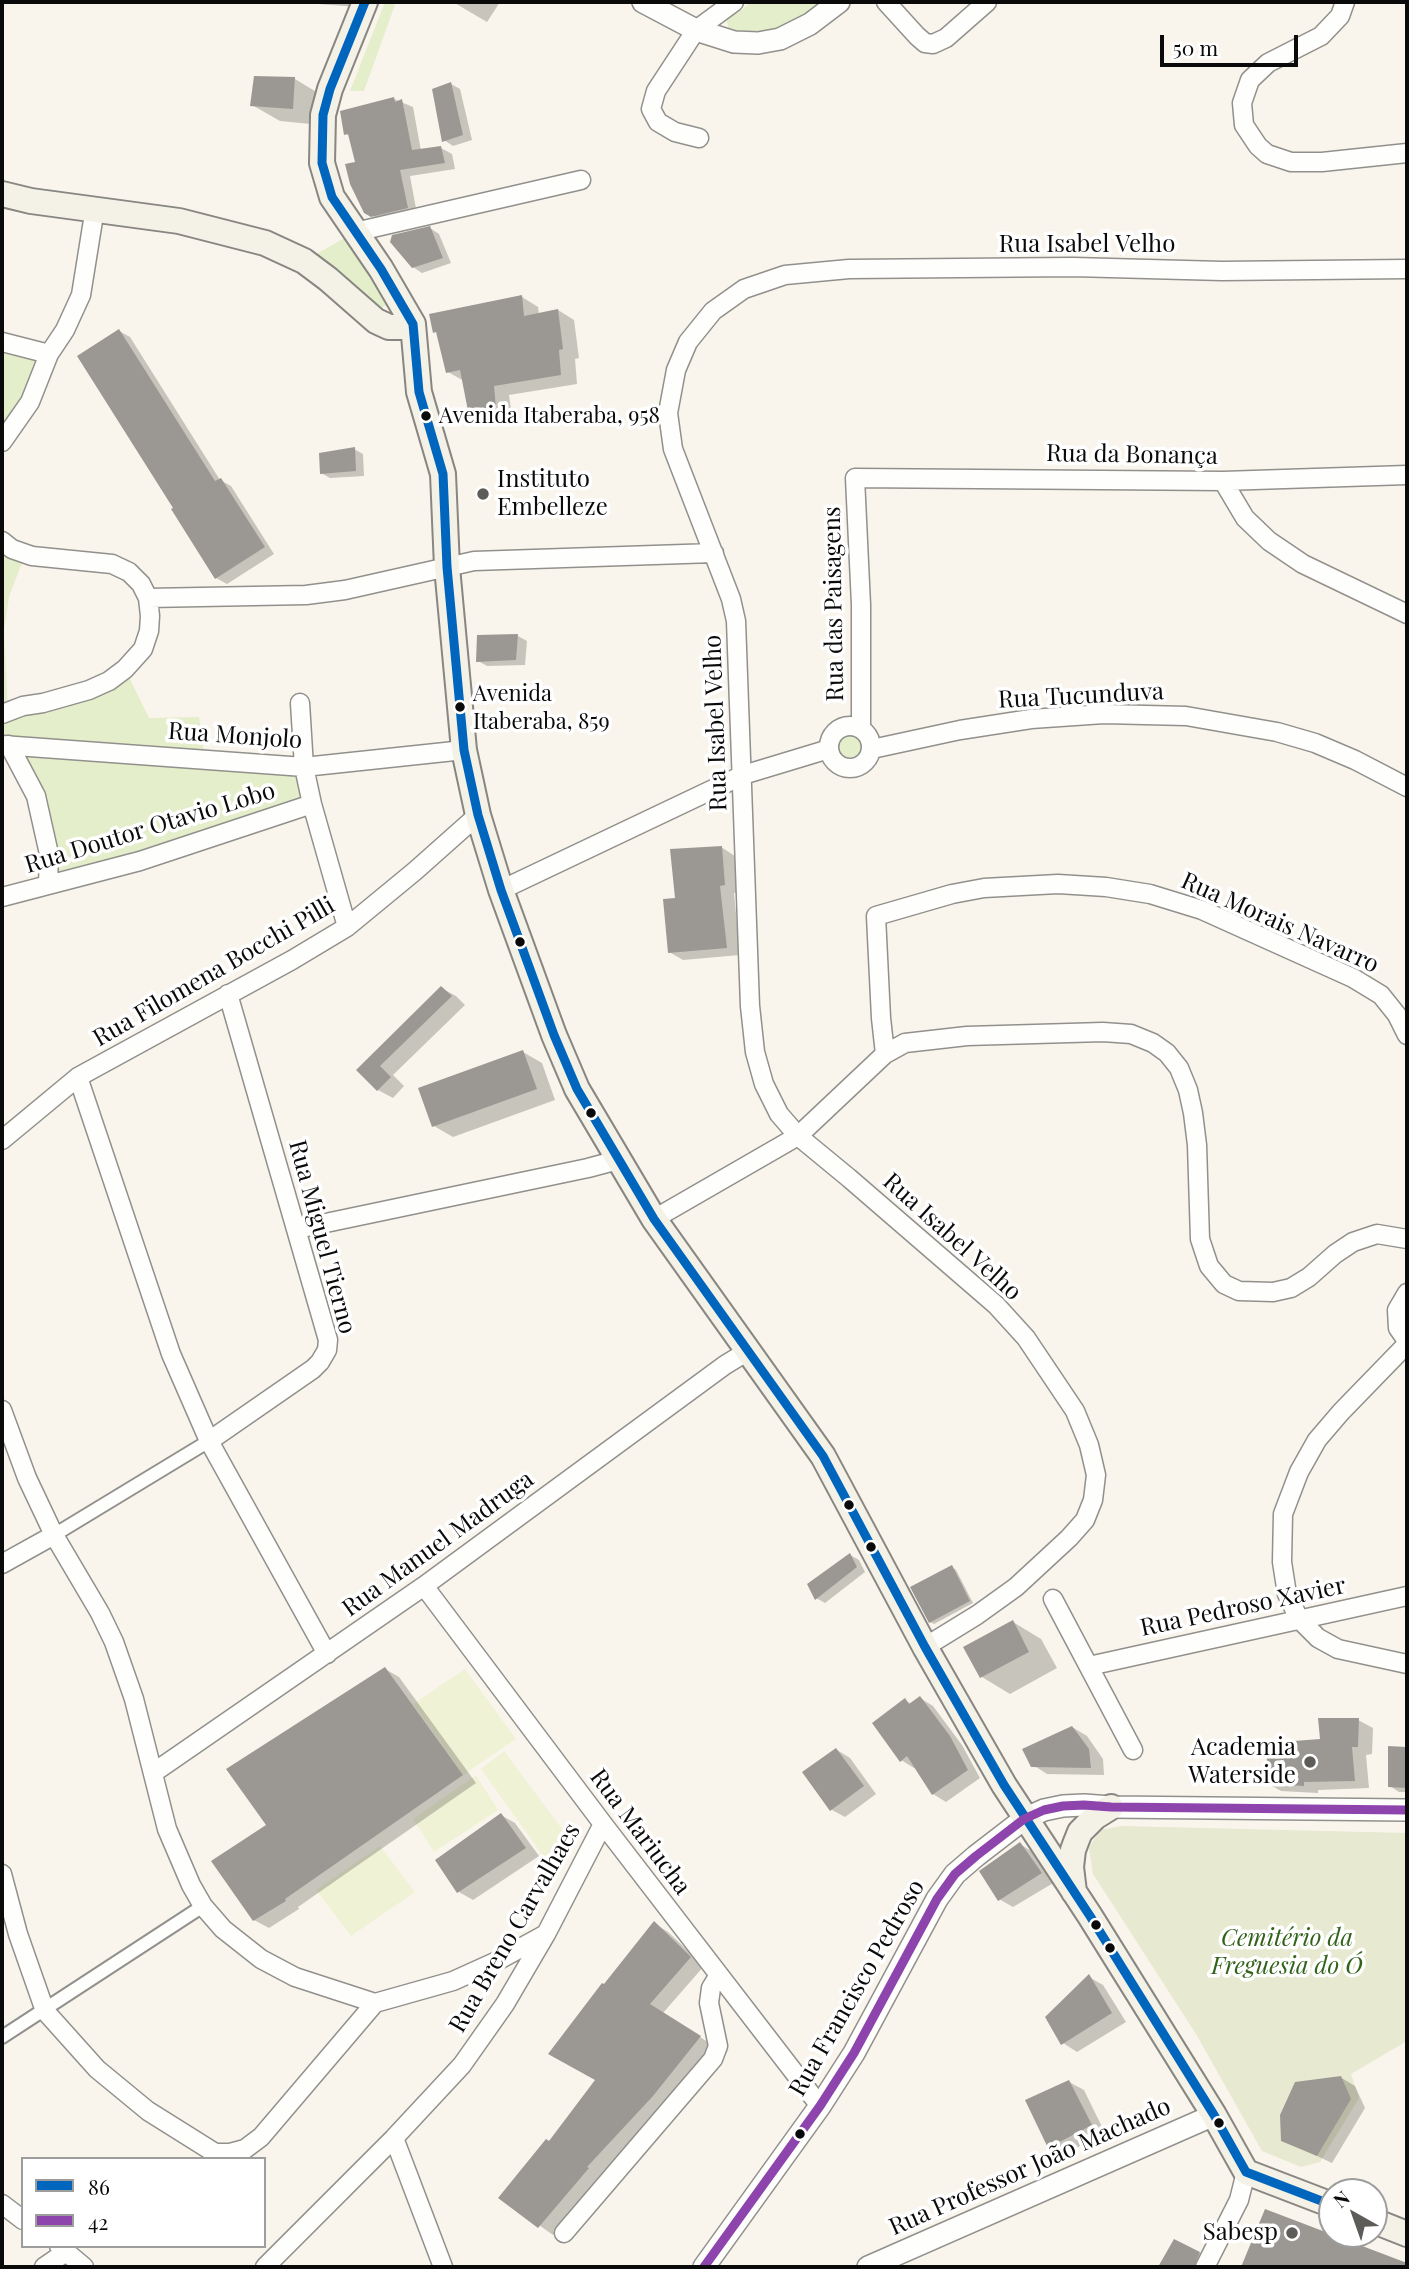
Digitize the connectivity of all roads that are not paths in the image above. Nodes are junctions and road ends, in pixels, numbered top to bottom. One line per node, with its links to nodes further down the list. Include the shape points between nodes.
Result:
1 (365, 2): 14 (main road, via 334,76 322,130 326,181)
2 (643, 2): 8 (street)
3 (734, 2): 8 (street)
4 (839, 2): 8 (street, via 780,39 734,42)
5 (886, 2): 6 (street, via 917,36 933,44)
6 (987, 2)
7 (1345, 2): 10 (street, via 1340,16 1321,36 1268,62 1250,80 1242,103 1244,125 1267,154 1291,162)
8 (696, 30): 9 (street, via 656,91 651,110 658,122 675,132)
9 (699, 138)
10 (1407, 153)
11 (581, 180): 14 (street)
12 (2, 194): 13 (main road)
13 (95, 208): 16 (main road, via 179,221 275,247 304,261); 19 (street, via 81,295)
14 (355, 232): 17 (main road)
15 (1407, 269): 26 (street, Rua Isabel Velho, via 849,269 785,275 744,289 713,310 688,342 676,370 668,413 673,449)
16 (376, 321): 17 (main road, via 389,327); 20 (main road)
17 (412, 324): 20 (main road)
18 (2, 342): 19 (street)
19 (49, 354): 21 (street, via 30,402)
20 (419, 392): 27 (main road, via 443,474)
21 (2, 442)
22 (1407, 475): 24 (street, Rua da Bonança)
23 (855, 478): 24 (street, Rua da Bonança); 32 (street, Rua das Paisagens)
24 (1223, 481): 29 (street, via 1245,518 1269,541 1303,564)
25 (2, 541): 28 (street, via 32,556 112,564 129,572)
26 (714, 553): 27 (street, via 474,561); 38 (street, Rua Isabel Velho, via 736,621)
27 (447, 567): 28 (street, via 306,595); 36 (main road)
28 (148, 598): 31 (street, via 149,631 143,649 125,669 89,690)
29 (1407, 614)
30 (300, 703): 37 (street)
31 (2, 714)
32 (861, 728): 34 (street, via 838,730); 35 (street)
33 (6, 745): 37 (street, Rua Monjolo); 42 (street, via 36,796 50,854)
34 (829, 749): 35 (street, via 835,762 847,768 861,765); 38 (street)
35 (872, 749): 39 (street, Rua Tucunduva, via 1031,719 1186,716 1315,743)
36 (464, 750): 37 (street, Rua Monjolo); 41 (main road)
37 (304, 767): 40 (street)
38 (743, 775): 43 (street); 50 (street, Rua Isabel Velho, via 755,1052 779,1114)
39 (1407, 788)
40 (312, 804): 42 (street, Rua Doutor Otavio Lobo, via 140,861); 45 (street)
41 (478, 815): 43 (main road); 45 (street, Rua Filomena Bocchi Pilli)
42 (48, 885): 44 (street, Rua Doutor Otavio Lobo)
43 (501, 890): 52 (main road, via 563,1057)
44 (2, 897)
45 (347, 927): 46 (street, Rua Filomena Bocchi Pilli)
46 (228, 994): 49 (street, Rua Filomena Bocchi Pilli); 54 (street, Rua Miguel Tierno)
47 (1407, 1035): 48 (street, Rua Morais Navarro, via 1389,1005 1372,989 1202,910 1150,894 1058,884 984,888 876,916)
48 (885, 1054): 50 (street); 55 (street, via 905,1043 967,1036 1103,1032 1131,1034 1153,1043 1167,1053 1188,1090 1197,1145 1200,1238 1209,1266 1224,1284 1239,1291 1273,1293 1291,1288 1353,1242 1377,1234)
49 (78, 1077): 51 (street, Rua Filomena Bocchi Pilli); 60 (street, via 171,1353)
50 (798, 1136): 53 (street); 67 (street, Rua Isabel Velho, via 996,1306 1026,1338 1075,1411 1089,1445 1096,1475 1085,1520 1042,1565 977,1615)
51 (2, 1140)
52 (618, 1160): 53 (main road); 54 (street)
53 (654, 1219): 58 (main road)
54 (298, 1229): 60 (street, Rua Miguel Tierno, via 327,1350 313,1369)
55 (1407, 1239)
56 (1407, 1293): 57 (street, via 1397,1310 1398,1328)
57 (1407, 1343): 66 (street, via 1317,1440 1295,1483 1283,1514 1282,1562 1287,1594)
58 (748, 1351): 63 (street, Rua Manuel Madruga); 67 (main road, via 823,1456)
59 (2, 1410): 61 (street)
60 (209, 1441): 61 (street); 68 (street)
61 (54, 1535): 62 (street); 72 (street, via 114,1642)
62 (2, 1564)
63 (424, 1586): 68 (street, Rua Manuel Madruga); 76 (street, Rua Mariucha)
64 (1407, 1596): 66 (street, Rua Pedroso Xavier)
65 (1053, 1599): 70 (street)
66 (1298, 1619): 69 (street, via 1338,1649); 70 (street, Rua Pedroso Xavier)
67 (925, 1647): 75 (main road)
68 (327, 1654): 72 (street, Rua Manuel Madruga)
69 (1407, 1664)
70 (1089, 1666): 71 (street)
71 (1133, 1750)
72 (153, 1773): 79 (street, via 167,1829)
73 (1111, 1807): 74 (street, Rua Francisco Pedroso); 75 (street, Rua Francisco Pedroso, via 1063,1806); 78 (main road, via 1080,1832 1071,1867)
74 (1407, 1810)
75 (1024, 1819): 78 (main road); 85 (street, Rua Francisco Pedroso, via 955,1874 937,1899 854,2053)
76 (603, 1824): 80 (street, Rua Breno Carvalhaes); 81 (street, Rua Mariucha)
77 (2, 1874): 83 (street)
78 (1074, 1892): 86 (main road)
79 (203, 1906): 82 (street, via 261,1959 295,1977); 83 (street)
80 (546, 1934): 82 (street, via 453,1981); 87 (street, Rua Breno Carvalhaes, via 462,2065)
81 (719, 1975): 85 (street, Rua Mariucha); 93 (street, via 709,2003 718,2046 713,2059)
82 (375, 2003): 83 (street, via 261,2137 230,2153 215,2153 148,2111 97,2070)
83 (45, 2011): 84 (street)
84 (2, 2037)
85 (820, 2106): 100 (street, Rua Francisco Pedroso)
86 (1214, 2115): 88 (main road); 101 (street, Rua Professor João Machado)
87 (394, 2138): 98 (street, Rua Breno Carvalhaes); 99 (street)
88 (1246, 2172): 89 (main road); 102 (street, via 1239,2200)
89 (1318, 2200)
90 (2, 2204): 91 (street)
91 (21, 2218)
92 (1388, 2227): 94 (main road)
93 (564, 2234)
94 (1407, 2234)
95 (63, 2249): 96 (street); 97 (street)
96 (44, 2267)
97 (84, 2267)
98 (265, 2267)
99 (443, 2267)
100 (704, 2267)
101 (868, 2267)
102 (1205, 2267)

